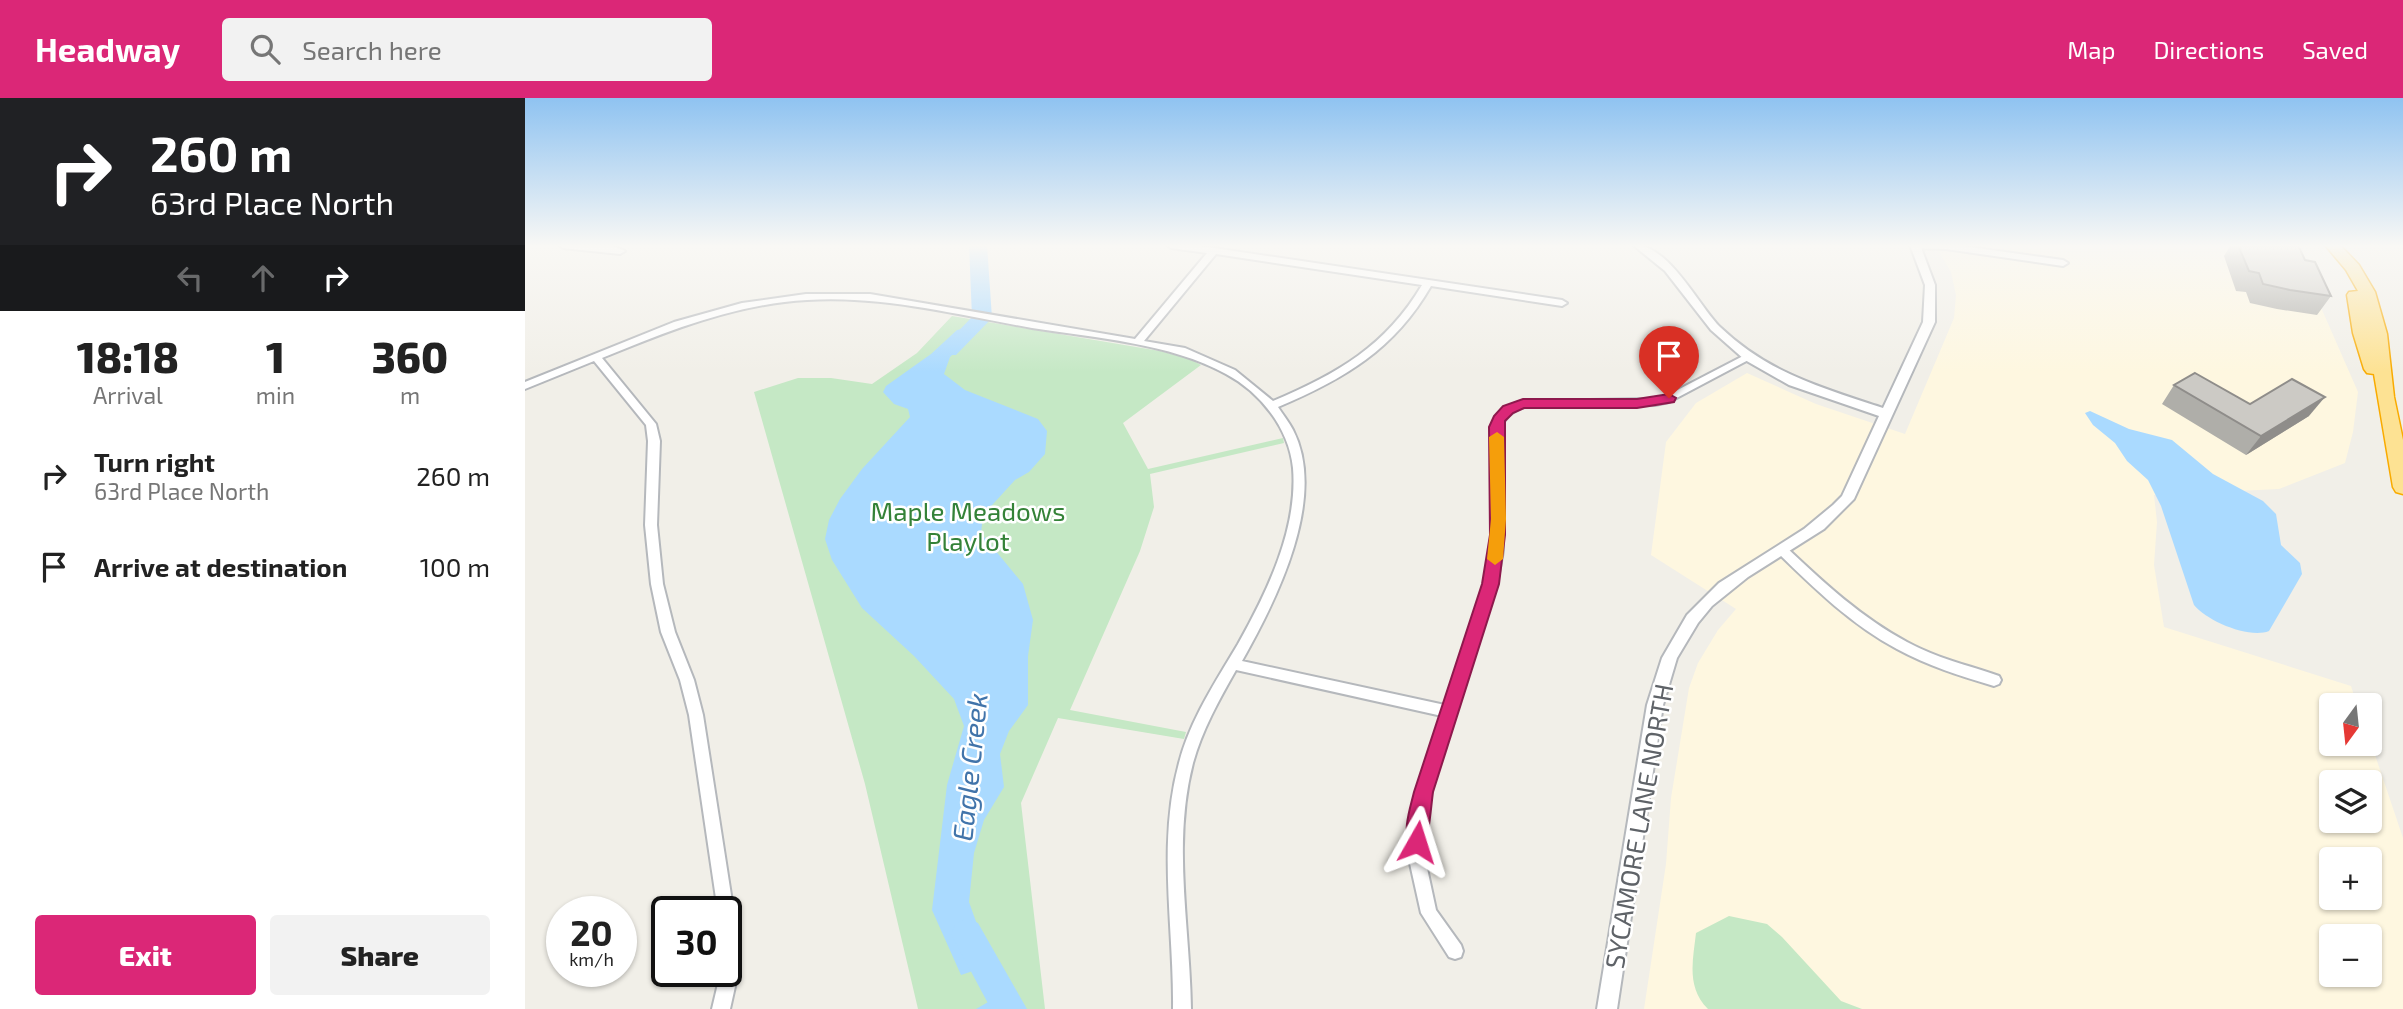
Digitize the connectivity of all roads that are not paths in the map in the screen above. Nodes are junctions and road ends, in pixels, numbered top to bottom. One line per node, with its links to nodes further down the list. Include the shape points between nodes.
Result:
1 (1184, 288): 9 (street)
2 (1426, 288): 14 (street, via 1411,314 1374,351 1331,379)
3 (1458, 288): 8 (street)
4 (1683, 288): 11 (street, via 1715,328)
5 (1930, 288): 15 (street, SYCAMORE LANE NORTH, via 1929,322)
6 (2351, 288): 13 (highway)
7 (2364, 288): 13 (highway, via 2378,334)
8 (1562, 303)
9 (1138, 342): 10 (street, via 870,297 836,296 774,301 710,314); 14 (street, via 1181,350 1219,364)
10 (596, 356): 12 (street); 21 (street, via 651,424 655,441 651,525 657,584 696,715)
11 (1749, 358): 15 (street, via 1793,382); 20 (street, via 1655,402 1533,403 1503,414 1496,427 1497,551)
12 (525, 386)
13 (2385, 397): 16 (highway)
14 (1275, 405): 18 (street, via 1294,442 1299,465 1297,501 1281,566)
15 (1887, 414): 17 (street, SYCAMORE LANE NORTH, via 1847,499 1811,534)
16 (2403, 487)
17 (1783, 551): 19 (street, via 1824,591 1882,635 1928,660); 26 (street, SYCAMORE LANE NORTH, via 1736,578 1704,604 1667,662 1655,705)
18 (1233, 664): 20 (street); 25 (street, via 1193,739 1179,796 1174,884)
19 (1994, 680)
20 (1450, 712): 22 (street, via 1424,792 1417,824 1417,859 1429,913)
21 (723, 896)
22 (1455, 951)
23 (729, 987): 24 (street)
24 (721, 1009)
25 (1182, 1009)
26 (1607, 1009)

